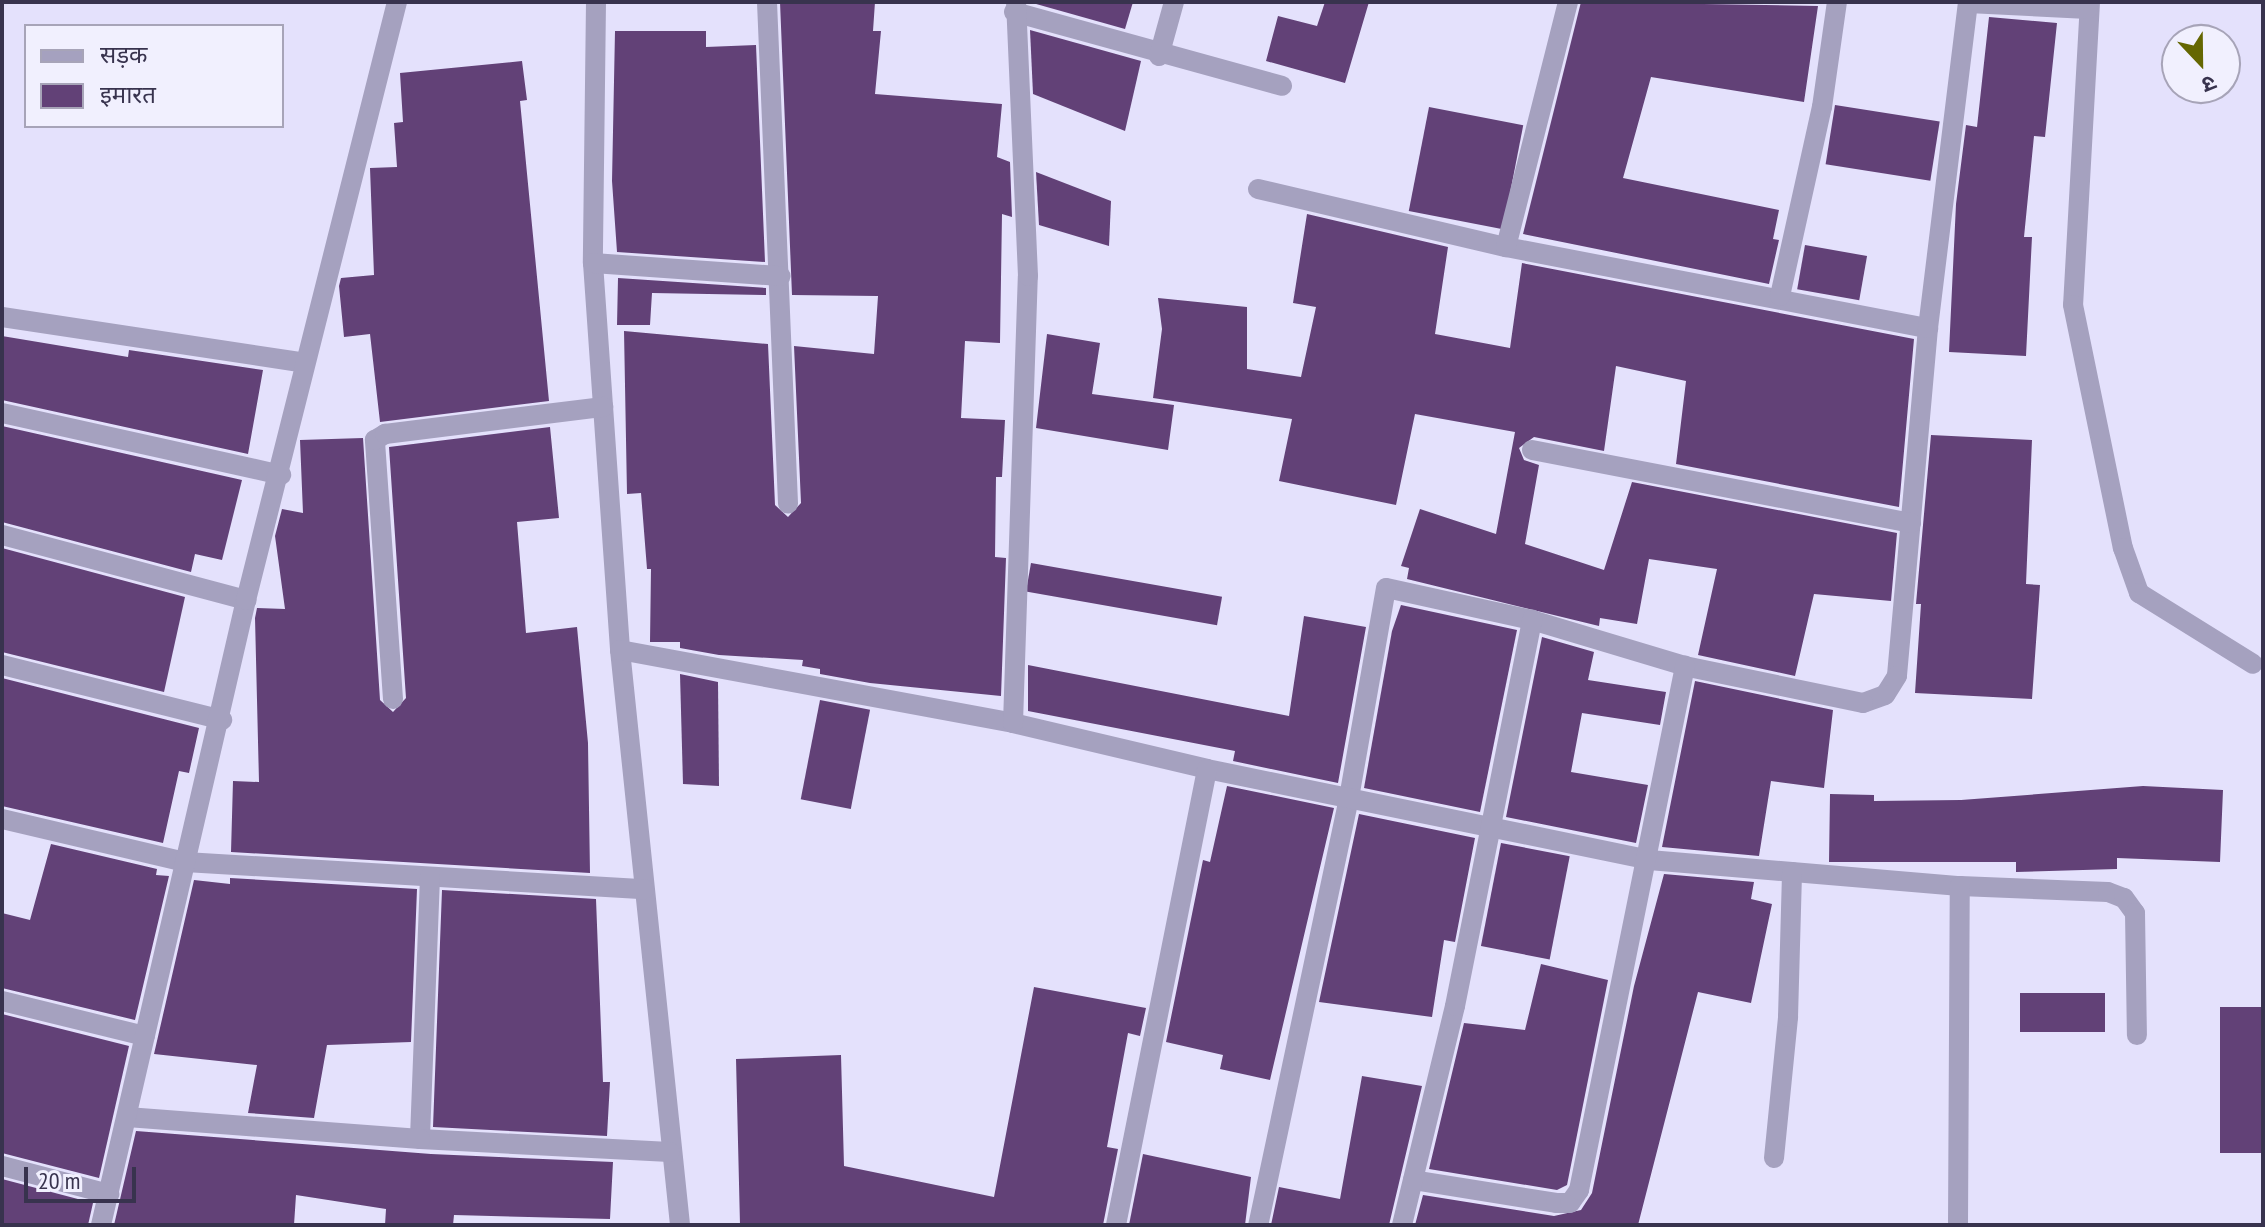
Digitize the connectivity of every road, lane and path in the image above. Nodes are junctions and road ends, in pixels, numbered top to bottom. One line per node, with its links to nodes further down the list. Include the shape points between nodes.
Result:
1 (397, 2): 19 (street)
2 (596, 2): 14 (street)
3 (767, 2): 15 (street)
4 (1174, 2): 10 (street)
5 (1568, 2): 13 (street)
6 (1837, 2): 16 (street, via 1822,107)
7 (1968, 2): 8 (street); 18 (street)
8 (2089, 5): 30 (street, via 2073,305 2126,560 2139,593)
9 (1015, 7): 10 (street); 35 (street, via 1028,276)
10 (1159, 56): 11 (street)
11 (1282, 86)
12 (1258, 189): 13 (street)
13 (1506, 247): 16 (street)
14 (593, 263): 15 (street); 20 (street)
15 (781, 276): 24 (street)
16 (1780, 296): 18 (street)
17 (2, 317): 19 (street)
18 (1928, 328): 25 (street)
19 (305, 363): 23 (street)
20 (603, 407): 29 (street); 33 (street, via 385,434 375,440)
21 (2, 413): 23 (street)
22 (1532, 450): 25 (street)
23 (281, 475): 27 (street)
24 (788, 504)
25 (1911, 523): 32 (street, via 1897,676 1885,695 1863,703)
26 (2, 535): 27 (street)
27 (246, 600): 34 (street)
28 (1532, 620): 32 (street); 37 (street, via 1386,588); 39 (street)
29 (620, 650): 35 (street); 45 (street)
30 (2253, 664)
31 (2, 665): 34 (street)
32 (1685, 666): 40 (street)
33 (393, 699)
34 (222, 720): 41 (street)
35 (1013, 723): 36 (street)
36 (1207, 769): 37 (street); 58 (street)
37 (1349, 798): 39 (street); 59 (street)
38 (2, 819): 41 (street)
39 (1488, 827): 40 (street); 54 (street, via 1455,1006)
40 (1649, 860): 42 (street); 54 (street, via 1579,1190 1570,1203)
41 (185, 862): 43 (street); 48 (street)
42 (1792, 872): 44 (street); 52 (street, via 1788,1017)
43 (430, 877): 45 (street); 50 (street)
44 (1960, 886): 47 (street, via 2108,892 2124,898 2135,913); 61 (street)
45 (644, 889): 51 (street)
46 (2, 1001): 48 (street)
47 (2137, 1035)
48 (145, 1036): 49 (street)
49 (127, 1117): 50 (street); 55 (street)
50 (420, 1139): 51 (street)
51 (670, 1152): 57 (street)
52 (1774, 1158)
53 (2, 1166): 55 (street)
54 (1413, 1180): 60 (street)
55 (109, 1194): 56 (street)
56 (101, 1225)
57 (680, 1225)
58 (1116, 1225)
59 (1258, 1225)
60 (1402, 1225)
61 (1958, 1225)

